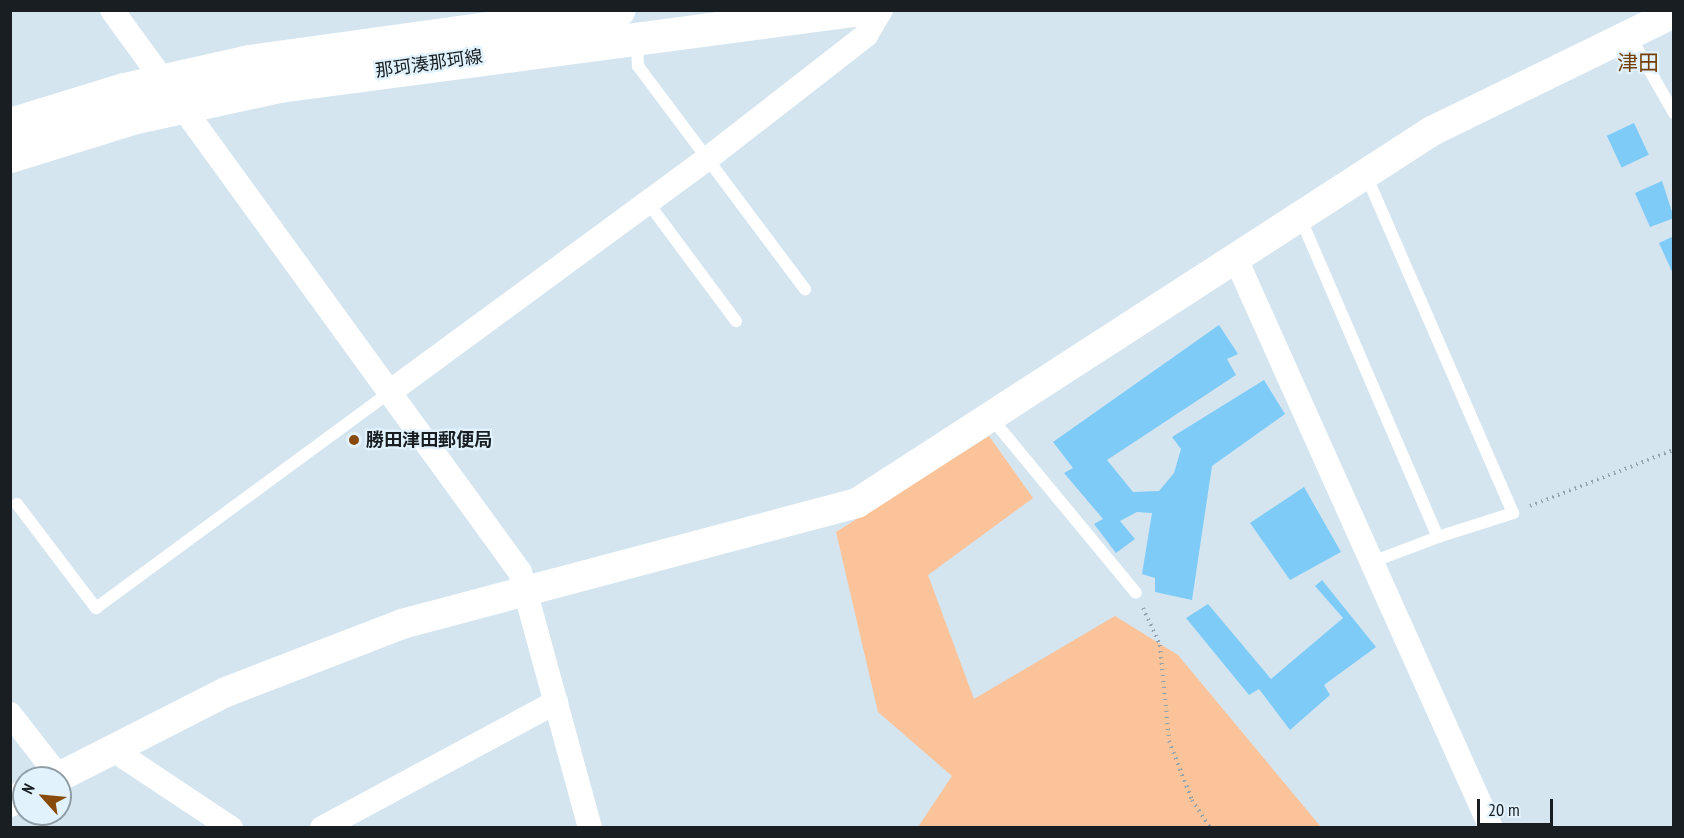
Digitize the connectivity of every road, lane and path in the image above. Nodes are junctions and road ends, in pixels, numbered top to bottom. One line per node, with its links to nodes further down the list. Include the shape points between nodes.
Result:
1 (618, 10): 6 (main road, 那珂湊那珂線)
2 (854, 10): 8 (main road, 那珂湊那珂線)
3 (881, 10): 13 (street, via 866,35)
4 (118, 13): 9 (street)
5 (1674, 13): 7 (street)
6 (493, 18): 9 (main road, 那珂湊那珂線, via 332,47)
7 (1630, 35): 10 (lane); 14 (street, via 1432,131)
8 (636, 37): 9 (main road, 那珂湊那珂線); 13 (lane, via 638,66)
9 (172, 93): 11 (main road, 那珂湊那珂線); 12 (main road, 那珂湊那珂線); 20 (street)
10 (1674, 113)
11 (10, 124)
12 (10, 156)
13 (707, 159): 15 (street); 18 (lane)
14 (1366, 175): 16 (street); 24 (lane)
15 (649, 204): 19 (lane); 20 (street)
16 (1299, 216): 17 (street); 25 (lane)
17 (1235, 257): 21 (street); 26 (street)
18 (805, 289)
19 (736, 321)
20 (391, 391): 23 (lane, via 96,608); 27 (street, via 520,572)
21 (993, 420): 27 (street, via 857,503); 28 (lane)
22 (1674, 450): 24 (path)
23 (17, 504)
24 (1513, 513): 25 (lane)
25 (1438, 537): 26 (lane)
26 (1372, 562): 38 (street)
27 (524, 593): 29 (street); 31 (street, via 402,624 296,662)
28 (1136, 593): 37 (path, via 1160,645 1169,741 1192,800)
29 (556, 702): 35 (street); 36 (street)
30 (10, 714): 32 (street)
31 (112, 749): 33 (street); 34 (street)
32 (50, 766)
33 (72, 770)
34 (231, 828)
35 (322, 828)
36 (590, 828)
37 (1210, 828)
38 (1491, 828)

